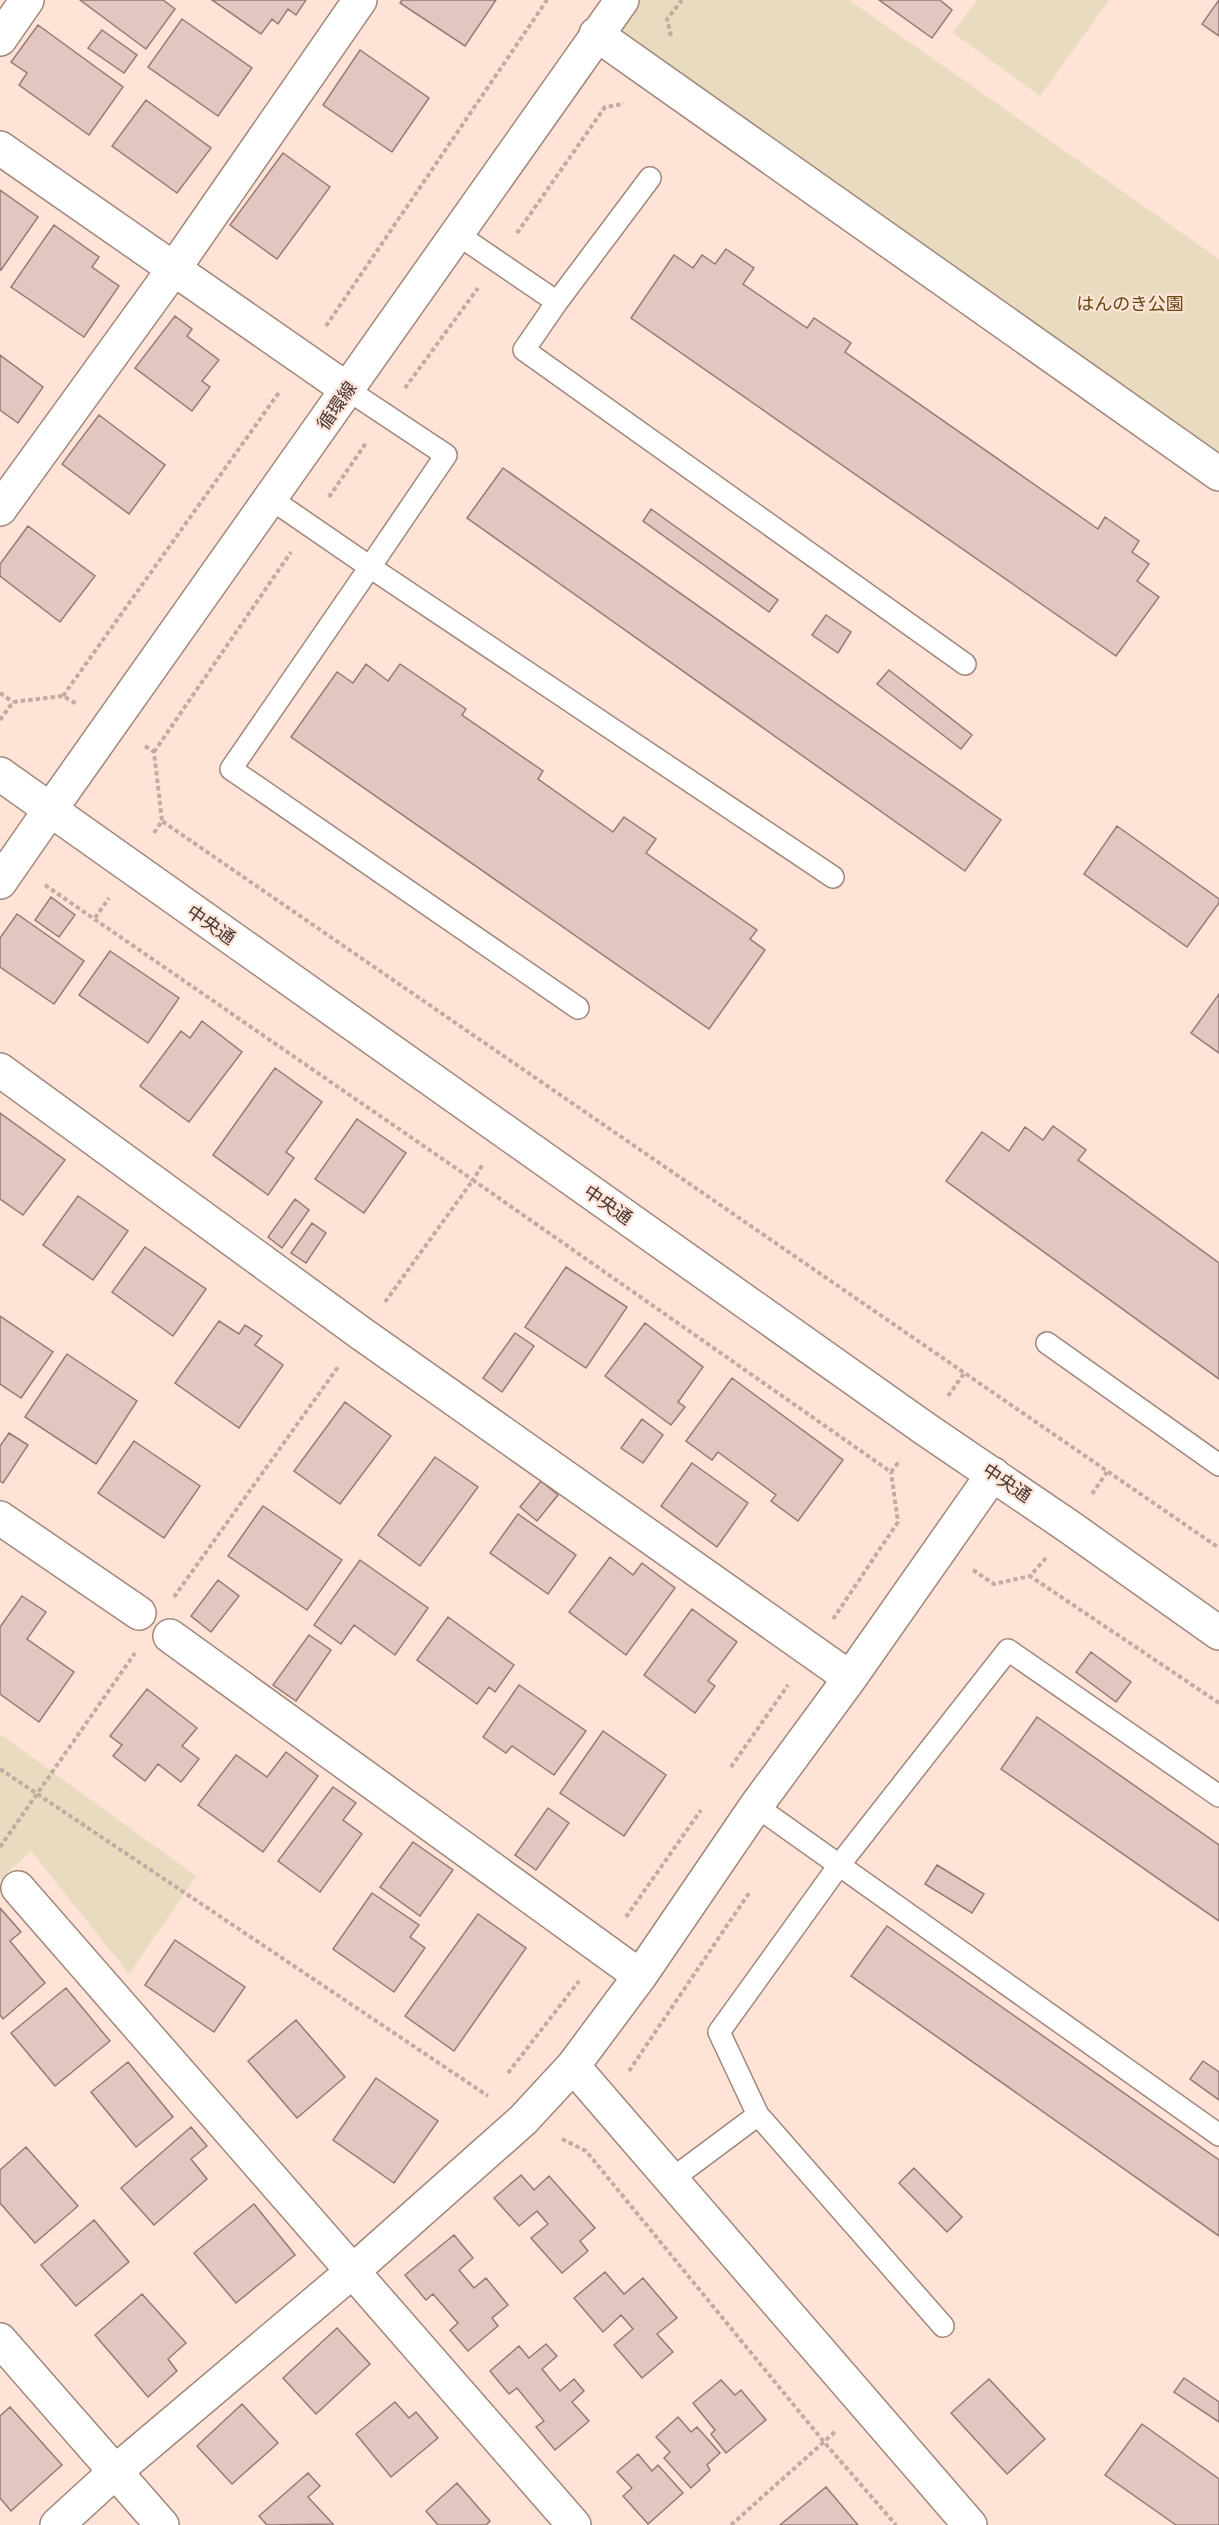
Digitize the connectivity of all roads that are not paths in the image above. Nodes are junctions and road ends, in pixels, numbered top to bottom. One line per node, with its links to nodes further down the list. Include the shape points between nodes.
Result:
1 (27, 0): 5 (street)
2 (360, 0): 9 (street)
3 (622, 0): 4 (street, 循環線)
4 (596, 34): 8 (street, 循環線); 12 (street)
5 (0, 39)
6 (0, 148): 9 (street)
7 (650, 178): 10 (lane)
8 (457, 234): 10 (lane); 11 (street, 循環線)
9 (172, 270): 11 (street); 14 (street)
10 (556, 302): 16 (lane, via 524,350)
11 (348, 390): 13 (street, 循環線); 15 (lane, via 446,455)
12 (1219, 474)
13 (271, 500): 15 (lane); 18 (street, 循環線)
14 (0, 509)
15 (370, 567): 20 (lane); 21 (lane, via 231,769)
16 (965, 664)
17 (0, 774): 18 (street, 中央通)
18 (50, 810): 19 (street, 循環線); 25 (street, 中央通)
19 (7, 873)
20 (833, 876)
21 (578, 1008)
22 (0, 1070): 28 (street, via 362,1334)
23 (1047, 1343): 24 (lane)
24 (1219, 1465)
25 (993, 1474): 27 (street, 中央通); 28 (street)
26 (0, 1518): 33 (street, via 154,1624)
27 (1219, 1633)
28 (850, 1678): 30 (street)
29 (1219, 1796): 31 (lane, via 1008,1650)
30 (756, 1806): 31 (lane); 33 (street)
31 (840, 1864): 35 (lane, via 719,2032); 36 (lane)
32 (18, 1888): 38 (street)
33 (640, 1976): 34 (street)
34 (573, 2066): 37 (street); 38 (street, via 523,2120)
35 (758, 2115): 37 (lane); 39 (lane)
36 (1219, 2135)
37 (672, 2179): 45 (street)
38 (354, 2271): 41 (street); 44 (street)
39 (943, 2326)
40 (0, 2340): 41 (street)
41 (116, 2471): 42 (street); 43 (street)
42 (57, 2525)
43 (162, 2525)
44 (574, 2525)
45 (970, 2525)

